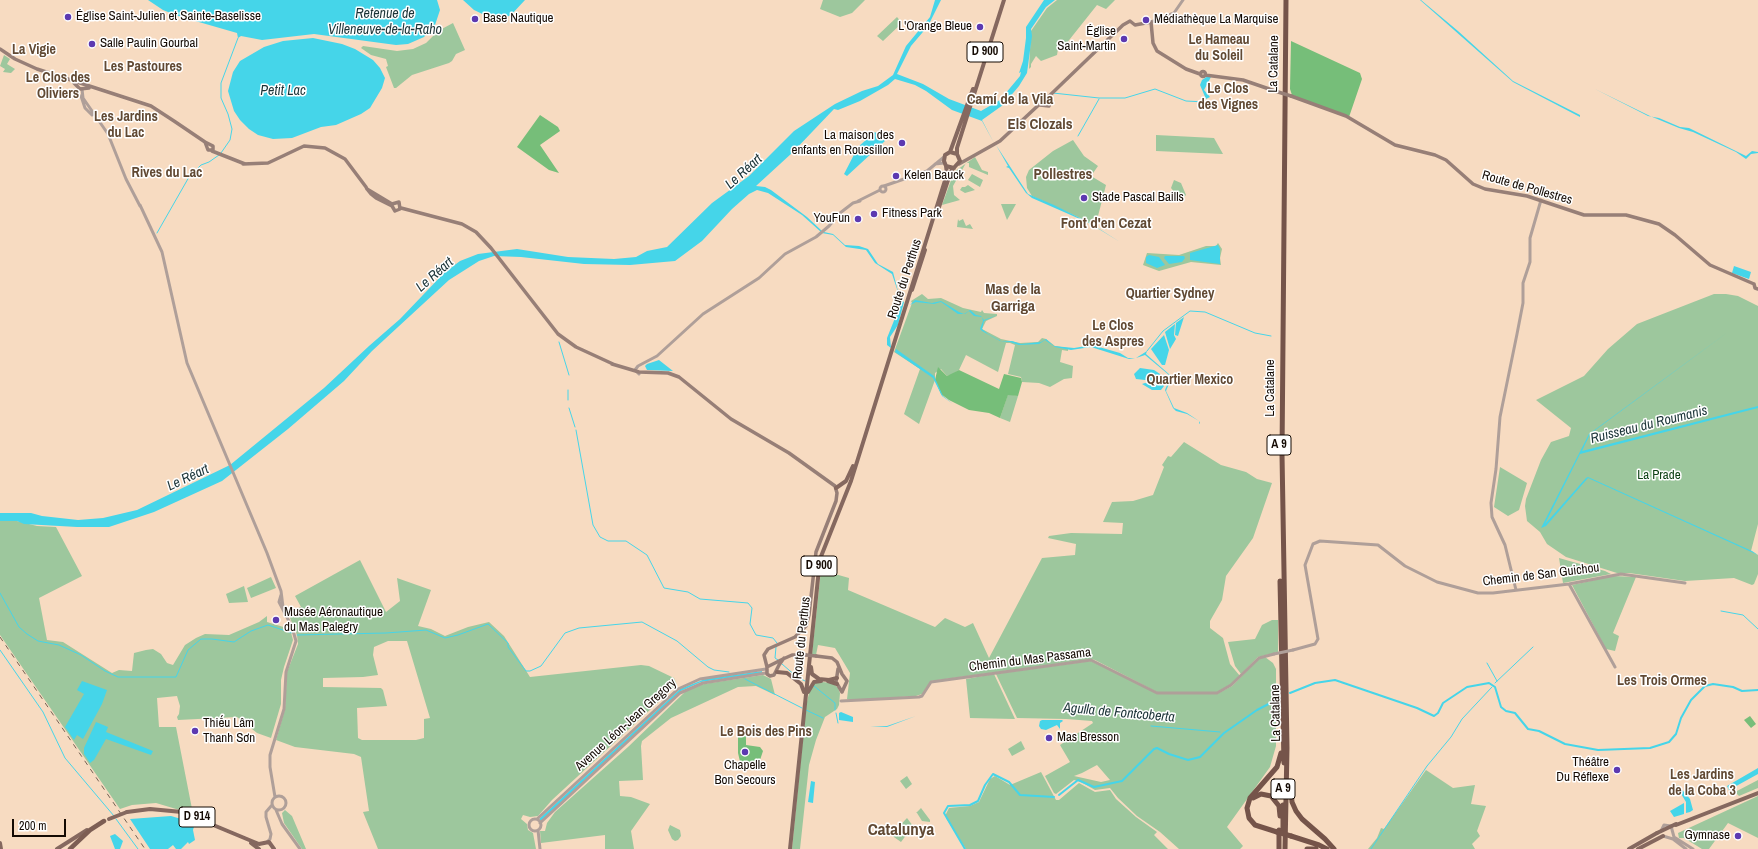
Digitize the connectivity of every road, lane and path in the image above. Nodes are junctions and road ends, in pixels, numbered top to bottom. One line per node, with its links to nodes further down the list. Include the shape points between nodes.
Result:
1 (1003, 0): 10 (main road, D 900)
2 (1183, 0): 5 (street, via 1174,13)
3 (1283, 0): 24 (highway, La Catalane / A 9)
4 (1286, 0): 24 (highway, La Catalane / A 9)
5 (1151, 22): 15 (main road, via 1135,26 1128,22 1001,140); 21 (main road, Route de Pollestres, bridge, via 1152,37 1157,51 1202,77 1205,75 1243,80 1276,90 1346,116 1404,149 1446,160 1473,184 1485,189)
6 (0, 49): 7 (main road, via 20,63)
7 (81, 87): 8 (main road, via 97,89); 50 (street, via 85,108 103,126 162,252 187,363 281,591 283,608 296,641 286,672 284,709 270,755)
8 (142, 103): 9 (main road); 9 (main road)
9 (162, 113): 16 (main road, via 208,146 212,146 213,150 243,164 256,166)
10 (965, 117): 12 (main road, D 900); 13 (main road, D 900, via 957,148)
11 (301, 148): 16 (main road); 16 (main road); 22 (main road, via 318,147 335,152 345,159 376,198)
12 (950, 152): 13 (main road); 14 (main road)
13 (958, 156): 15 (main road); 18 (main road)
14 (944, 157): 17 (street); 19 (main road)
15 (969, 158): 18 (main road)
16 (273, 161)
17 (935, 164): 19 (street); 29 (street, via 927,171 885,187 880,186 880,190 848,207 816,237 791,249 759,278 703,314 658,356 642,363)
18 (959, 164): 20 (main road)
19 (945, 165): 20 (main road); 27 (main road, Route du Perthus / D 900, via 946,174)
20 (954, 168): 27 (main road, Route du Perthus / D 900, via 944,189)
21 (1541, 200): 25 (main road, Route de Pollestres, via 1584,215 1626,215 1659,224 1710,265); 35 (street, via 1530,238 1530,262 1523,283 1523,303 1500,417 1491,502 1492,517 1505,545)
22 (392, 205): 23 (main road, via 395,211); 23 (main road, via 399,202)
23 (400, 208): 28 (main road, via 467,226 491,248 558,334 576,347)
24 (1282, 260): 48 (highway, La Catalane / A 9, via 1278,484); 49 (highway, La Catalane / A 9, via 1282,490)
25 (1756, 283): 26 (main road, via 1754,287)
26 (1758, 288)
27 (892, 350): 30 (main road, Route du Perthus / D 900)
28 (612, 364): 29 (main road); 29 (main road)
29 (638, 372): 31 (main road, via 668,373 683,380 731,419 790,453 830,480)
30 (859, 454): 31 (main road, via 848,478); 36 (main road, Route du Perthus / D 900, via 820,559)
31 (836, 488): 40 (main road, via 836,501 816,552 806,626 795,637 765,652 764,659)
32 (1315, 542): 35 (street, Chemin de San Guichou, via 1378,545 1411,570 1448,586 1478,592); 46 (street, Chemin du Mas Passama, bridge, via 1305,565 1318,639 1315,644 1259,658 1232,685 1217,693 1157,692 1091,660 931,682 919,697)
33 (1685, 583): 34 (street, Chemin de San Guichou, via 1615,575)
34 (1569, 584): 35 (street, Chemin de San Guichou); 39 (street)
35 (1516, 590)
36 (810, 650): 43 (main road, via 812,674 825,680); 45 (main road, Route du Perthus / D 900)
37 (784, 658): 38 (main road, bridge, via 806,655 829,658); 40 (main road); 41 (main road)
38 (836, 662): 42 (main road); 43 (main road)
39 (1615, 667)
40 (768, 668): 41 (main road); 41 (main road, via 772,676); 60 (street, Avenue Léon-Jean Gregory, via 700,679 678,689); 63 (street, Avenue Léon-Jean Gregory, via 703,683 680,693)
41 (777, 671): 45 (main road, via 787,673 801,684)
42 (844, 676): 43 (main road); 44 (main road, via 847,681 842,692)
43 (838, 677): 44 (main road)
44 (838, 685): 47 (main road, via 814,682 809,688)
45 (805, 699): 47 (main road, Route du Perthus / D 900)
46 (841, 701)
47 (804, 706): 53 (main road, Route du Perthus / D 900)
48 (1284, 730): 55 (highway, via 1277,767); 79 (highway, La Catalane / A 9)
49 (1287, 748): 80 (highway, La Catalane / A 9); 84 (highway, via 1290,792 1296,812)
50 (273, 783): 52 (street); 54 (street)
51 (1758, 793): 65 (main road, bridge)
52 (279, 796): 54 (street); 58 (street, via 284,797 286,802)
53 (795, 796): 78 (main road); 78 (main road, Route du Perthus / D 900)
54 (275, 797): 56 (street)
55 (1248, 803): 79 (highway, via 1261,794 1271,796 1277,801 1280,812); 83 (highway, bridge, via 1247,814 1259,827 1320,844)
56 (272, 805): 57 (street); 69 (street, via 266,817 271,834)
57 (276, 809): 58 (street); 62 (street); 71 (street, via 270,811 267,816)
58 (282, 810): 62 (street)
59 (127, 813): 61 (main road, D 914, bridge); 69 (main road, D 914, via 150,809 182,812 254,842); 75 (main road, D 914, via 150,810 182,814 247,841)
60 (537, 819): 63 (street); 64 (street, via 529,823 530,827)
61 (107, 820): 73 (main road, D 914); 74 (highway, D 914, via 90,830)
62 (281, 821): 76 (street)
63 (540, 823): 64 (street, via 540,828)
64 (536, 830): 77 (street)
65 (1657, 834): 85 (main road); 85 (main road)
66 (1673, 834): 67 (street, via 1672,827 1666,825 1661,829); 68 (street); 88 (street, via 1677,840)
67 (1663, 836): 68 (street); 86 (main road)
68 (1669, 838): 87 (street)
69 (265, 843): 71 (main road); 75 (main road)
70 (1, 846): 72 (main road)
71 (273, 848)
72 (6, 849)
73 (57, 849)
74 (71, 849)
75 (259, 849)
76 (300, 849)
77 (539, 849)
78 (789, 849)
79 (1281, 849)
80 (1285, 849)
81 (1307, 849): 82 (highway)
82 (1316, 849)
83 (1327, 849)
84 (1334, 849)
85 (1630, 849)
86 (1638, 849)
87 (1686, 849)
88 (1693, 849)

